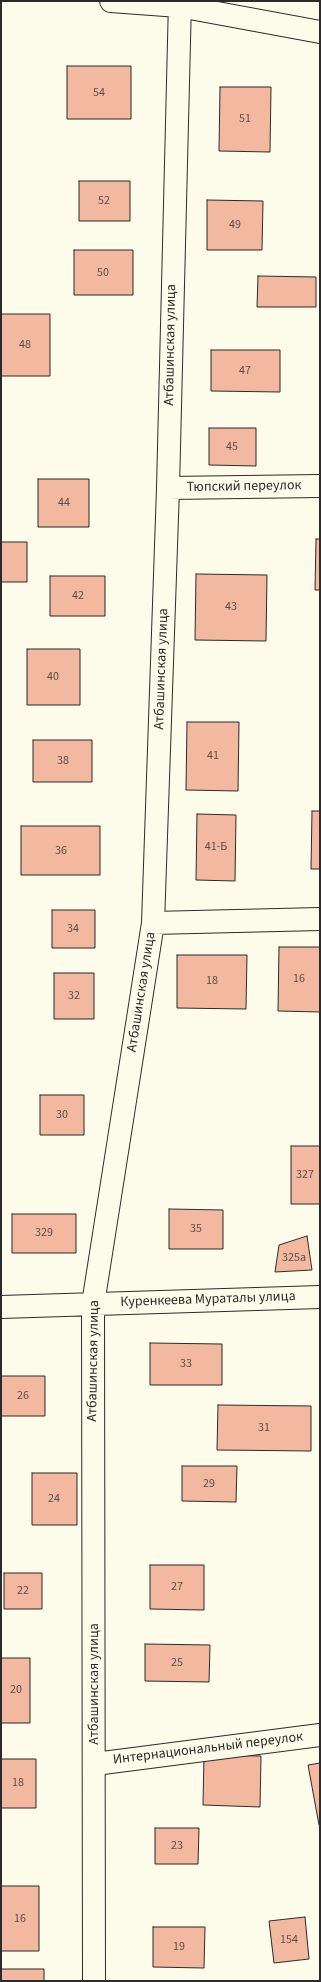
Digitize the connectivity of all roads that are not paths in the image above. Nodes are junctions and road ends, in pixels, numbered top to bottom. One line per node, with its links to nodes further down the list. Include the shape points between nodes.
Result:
1 (111, 1): 2 (street)
2 (179, 4): 3 (street); 5 (street, Атбашинская улица)
3 (320, 32)
4 (320, 486): 5 (street, Тюпский переулок)
5 (168, 488): 7 (street, Атбашинская улица)
6 (320, 919): 7 (street)
7 (153, 923): 9 (street, Атбашинская улица)
8 (320, 1296): 9 (street, Куренкеева Мураталы улица)
9 (93, 1304): 10 (street, Куренкеева Мураталы улица); 12 (street, Атбашинская улица)
10 (1, 1307)
11 (320, 1735): 12 (street, Интернациональный переулок)
12 (95, 1764): 13 (street, Атбашинская улица)
13 (94, 1981)

